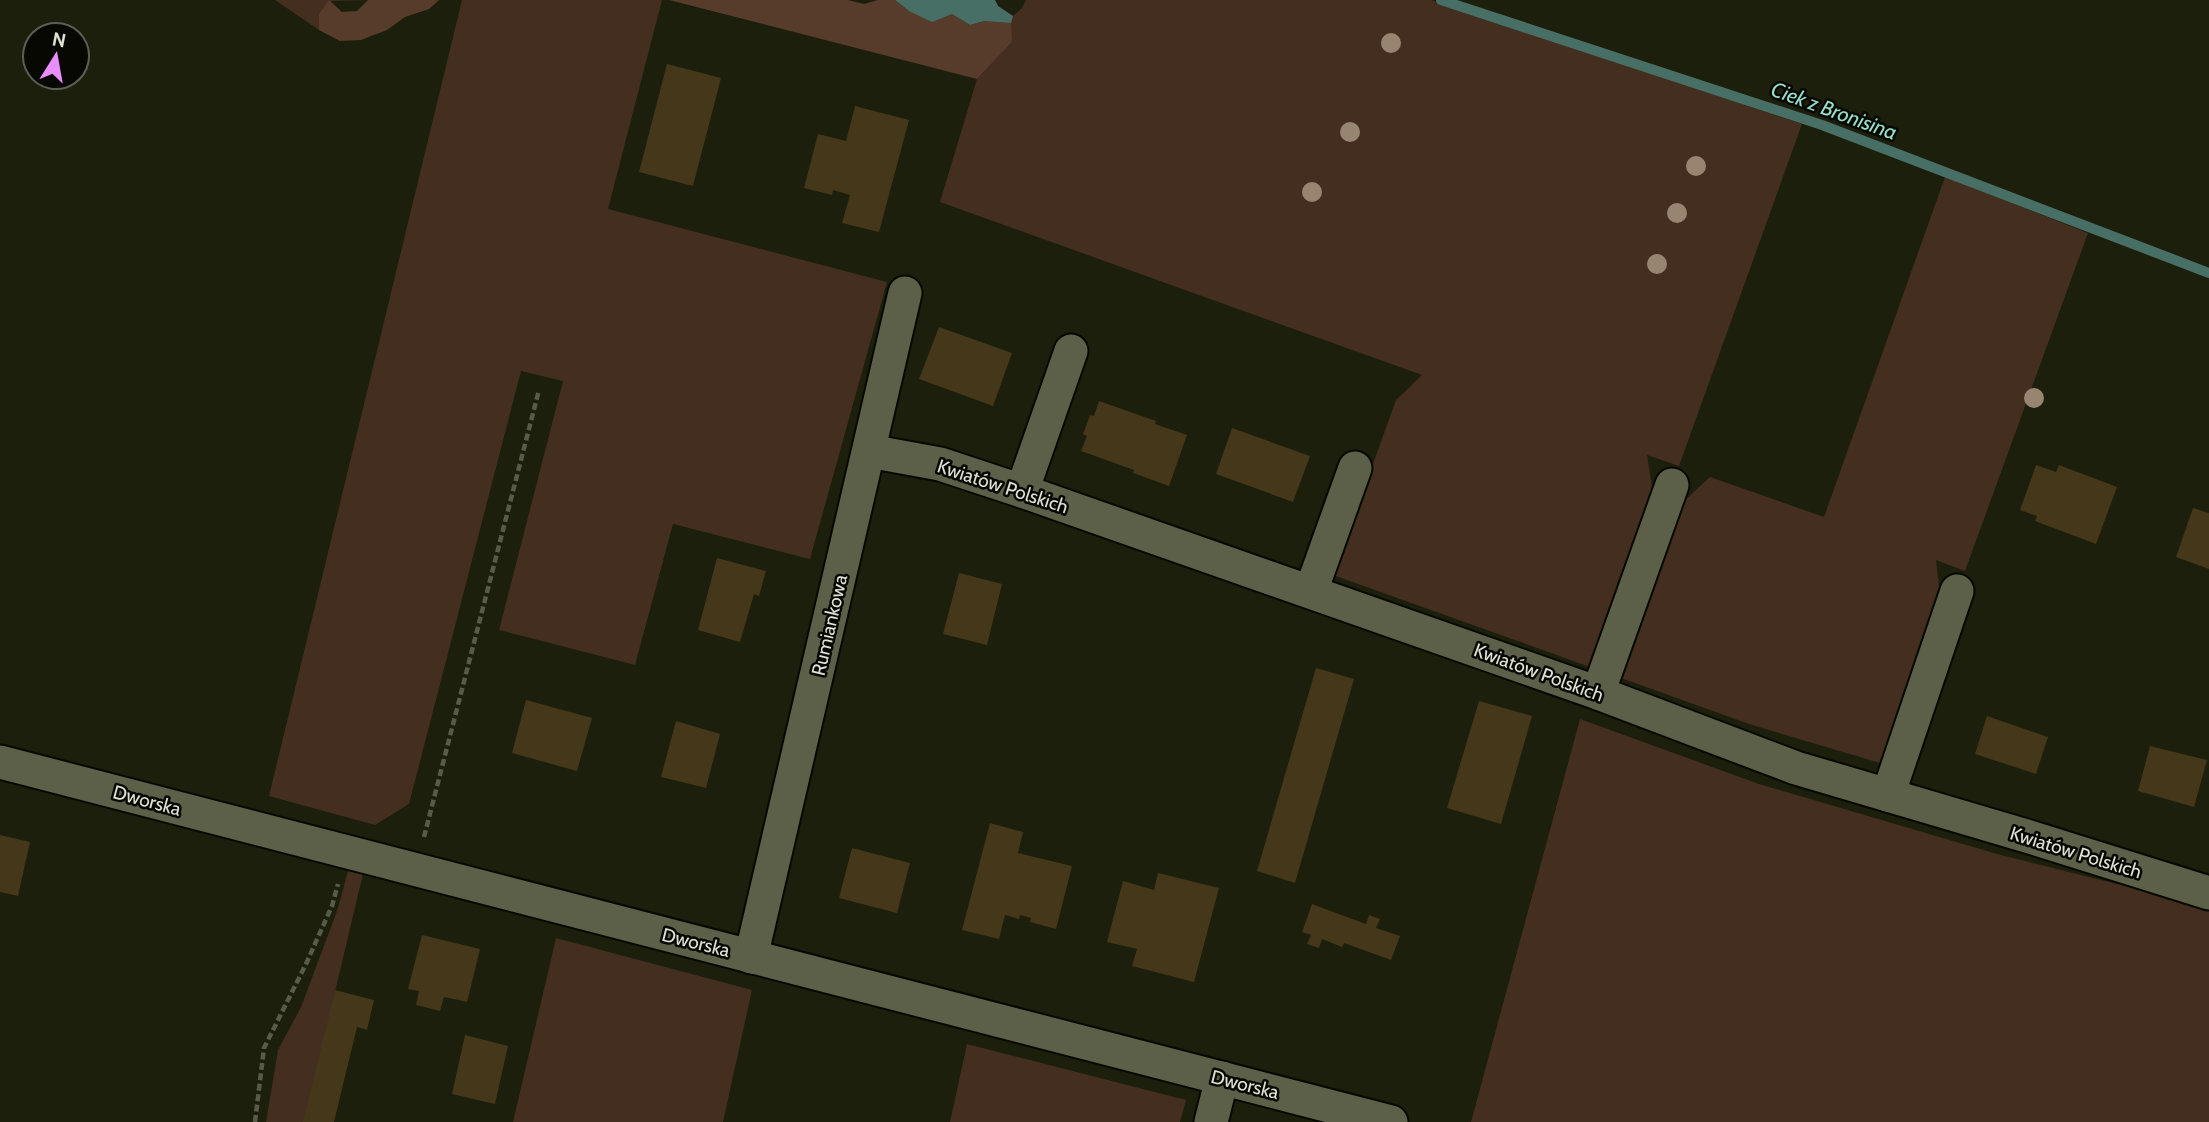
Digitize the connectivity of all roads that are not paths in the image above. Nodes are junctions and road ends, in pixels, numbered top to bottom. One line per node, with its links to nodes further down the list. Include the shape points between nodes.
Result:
1 (905, 293): 3 (street, Rumiankowa)
2 (1072, 351): 6 (street)
3 (869, 452): 6 (street, Kwiatów Polskich, via 940,464); 13 (street, Rumiankowa)
4 (1355, 468): 7 (street)
5 (1672, 485): 9 (street)
6 (1022, 491): 7 (street, Kwiatów Polskich)
7 (1311, 591): 9 (street, Kwiatów Polskich)
8 (1957, 591): 11 (street)
9 (1598, 693): 11 (street, Kwiatów Polskich, via 1796,768)
10 (0, 762): 13 (street, Dworska)
11 (1888, 795): 12 (street, Kwiatów Polskich)
12 (2209, 893)
13 (751, 957): 14 (street, Dworska)
14 (1223, 1078): 15 (street); 16 (street, Dworska)
15 (1211, 1122)
16 (1391, 1122)

